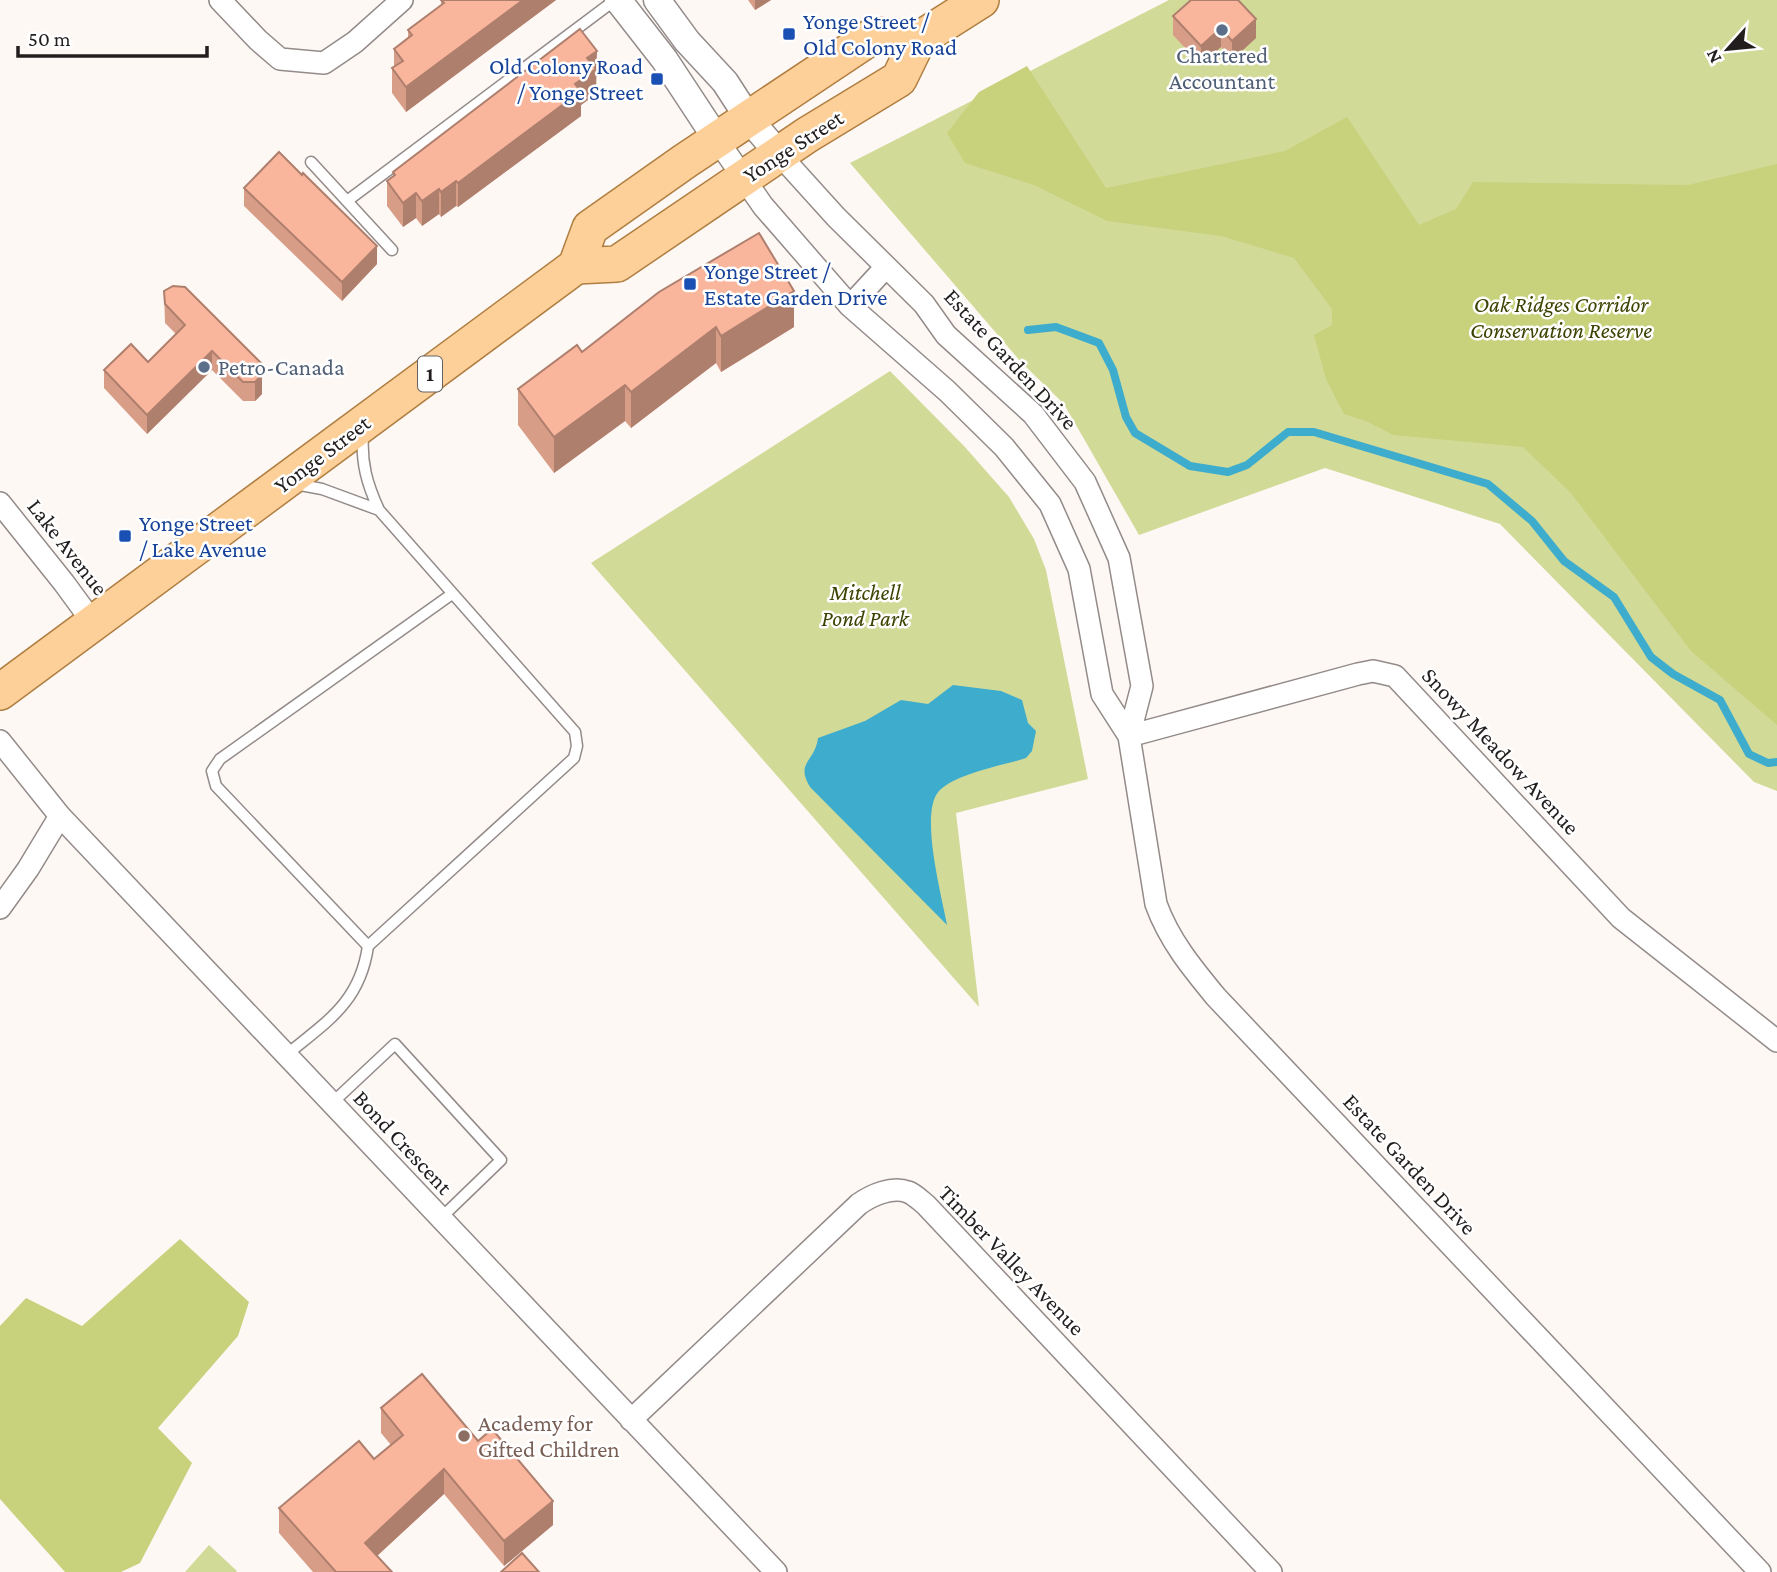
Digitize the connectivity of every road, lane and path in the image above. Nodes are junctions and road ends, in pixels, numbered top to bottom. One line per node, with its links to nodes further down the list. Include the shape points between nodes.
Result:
1 (220, 0): 2 (street, via 280,59 324,62 355,42)
2 (402, 0)
3 (617, 0): 8 (street, via 664,59); 12 (lane)
4 (657, 0): 7 (street, via 726,82)
5 (981, 0): 6 (main road)
6 (918, 40): 7 (main road, Yonge Street, via 874,35); 9 (main road, Yonge Street, via 899,79)
7 (749, 118): 8 (main road, Yonge Street); 9 (street)
8 (718, 141): 11 (street, Estate Garden Drive); 14 (main road, Yonge Street, via 590,228)
9 (779, 154): 11 (main road, Yonge Street); 15 (street, Estate Garden Drive)
10 (311, 162): 12 (lane)
11 (743, 178): 14 (main road, Yonge Street, via 617,264); 16 (street, Estate Garden Drive)
12 (347, 201): 13 (lane)
13 (392, 250)
14 (576, 266): 17 (main road, Yonge Street / 1)
15 (885, 268): 16 (street); 24 (street, Estate Garden Drive, via 924,304 946,335 1033,415 1085,482 1119,558 1142,686)
16 (850, 306): 24 (street, Estate Garden Drive, via 1004,447 1050,504 1079,569 1102,694)
17 (365, 423): 18 (main road, Yonge Street / 1); 20 (lane, via 362,453 367,484)
18 (285, 482): 20 (lane, via 323,489); 22 (main road, Yonge Street / 1)
19 (0, 503): 22 (street, Lake Avenue)
20 (379, 510): 21 (lane)
21 (452, 594): 28 (lane, via 575,732 577,746 573,758); 28 (lane, via 220,759 212,771 216,786)
22 (94, 624): 23 (main road, Yonge Street / 1)
23 (0, 692)
24 (1129, 736): 29 (street, Snowy Meadow Avenue, via 1357,674 1373,671 1395,676 1621,918); 36 (street, Estate Garden Drive, via 1156,904 1195,971)
25 (0, 741): 26 (street, Bond Crescent)
26 (60, 816): 27 (street); 30 (street, Bond Crescent)
27 (0, 908)
28 (368, 947): 30 (lane, via 365,968 353,994)
29 (1777, 1041)
30 (285, 1056): 31 (street, Bond Crescent)
31 (331, 1104): 32 (street, Bond Crescent); 32 (lane, via 395,1044 501,1160)
32 (440, 1219): 33 (street, Bond Crescent)
33 (631, 1420): 34 (street, Bond Crescent); 35 (street, Timber Valley Avenue, via 859,1204 877,1194 910,1192)
34 (776, 1572)
35 (1271, 1572)
36 (1760, 1572)

